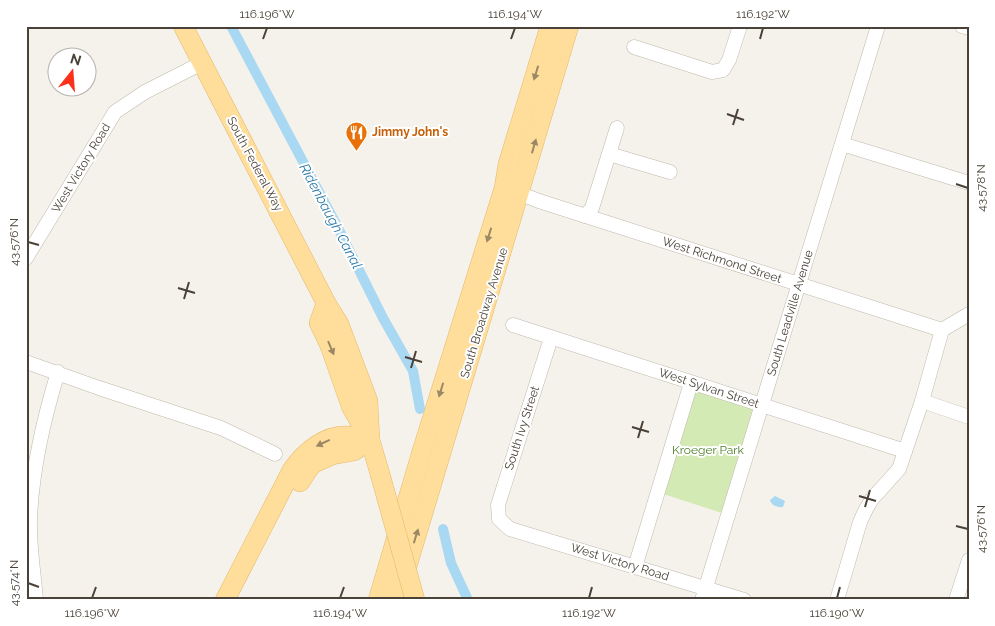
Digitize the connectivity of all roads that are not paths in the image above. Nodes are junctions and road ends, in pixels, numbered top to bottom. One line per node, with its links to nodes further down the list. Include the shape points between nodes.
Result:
1 (183, 26): 9 (main road, South Federal Way)
2 (550, 26): 15 (main road, South Broadway Avenue, one-way to 15, via 508,164)
3 (569, 26): 15 (main road, South Broadway Avenue, one-way to 3)
4 (740, 26): 8 (street, via 723,70 712,72)
5 (878, 26): 11 (street, South Leadville Avenue)
6 (962, 26): 7 (street)
7 (969, 28)
8 (634, 47)
9 (202, 63): 17 (street, West Victory Road, via 145,92 115,112); 29 (main road, South Federal Way, via 339,324 368,401)
10 (617, 128): 12 (street)
11 (842, 144): 14 (street); 18 (street, South Leadville Avenue)
12 (609, 154): 13 (street); 16 (street, via 592,208)
13 (670, 172)
14 (969, 183)
15 (512, 190): 16 (street, West Richmond Street); 32 (main road, South Broadway Avenue, one-way to 32, via 422,451); 42 (main road, South Broadway Avenue, one-way to 15)
16 (585, 216): 18 (street, West Richmond Street)
17 (26, 258)
18 (799, 284): 21 (street, West Richmond Street); 27 (street, South Leadville Avenue)
19 (969, 314): 21 (street)
20 (513, 325): 22 (street, West Sylvan Street)
21 (942, 330): 26 (street)
22 (551, 338): 25 (street, West Sylvan Street); 33 (street, South Ivy Street, via 498,505)
23 (26, 362): 24 (street)
24 (58, 372): 31 (street, via 221,428); 37 (street, via 42,426 32,480 30,521)
25 (691, 383): 27 (street, West Sylvan Street); 35 (street)
26 (922, 400): 28 (street); 30 (street)
27 (762, 405): 30 (street, West Sylvan Street); 36 (street, South Leadville Avenue)
28 (969, 417)
29 (370, 440): 38 (main road, one-way to 38, via 349,435 336,437 306,453 292,470); 39 (main road, via 354,451 332,454 309,468 290,498); 43 (main road, South Federal Way, bridge)
30 (904, 451): 45 (street, via 899,470 872,499 860,522)
31 (275, 454)
32 (412, 489): 40 (main road); 41 (main road, South Broadway Avenue)
33 (499, 519): 35 (street, West Victory Road, via 510,529)
34 (969, 560): 46 (street)
35 (635, 567): 36 (street, West Victory Road)
36 (704, 594): 44 (street, West Victory Road)
37 (36, 600)
38 (225, 600)
39 (238, 600)
40 (367, 600)
41 (378, 600)
42 (397, 600)
43 (416, 600)
44 (744, 600)
45 (837, 600)
46 (956, 600)

